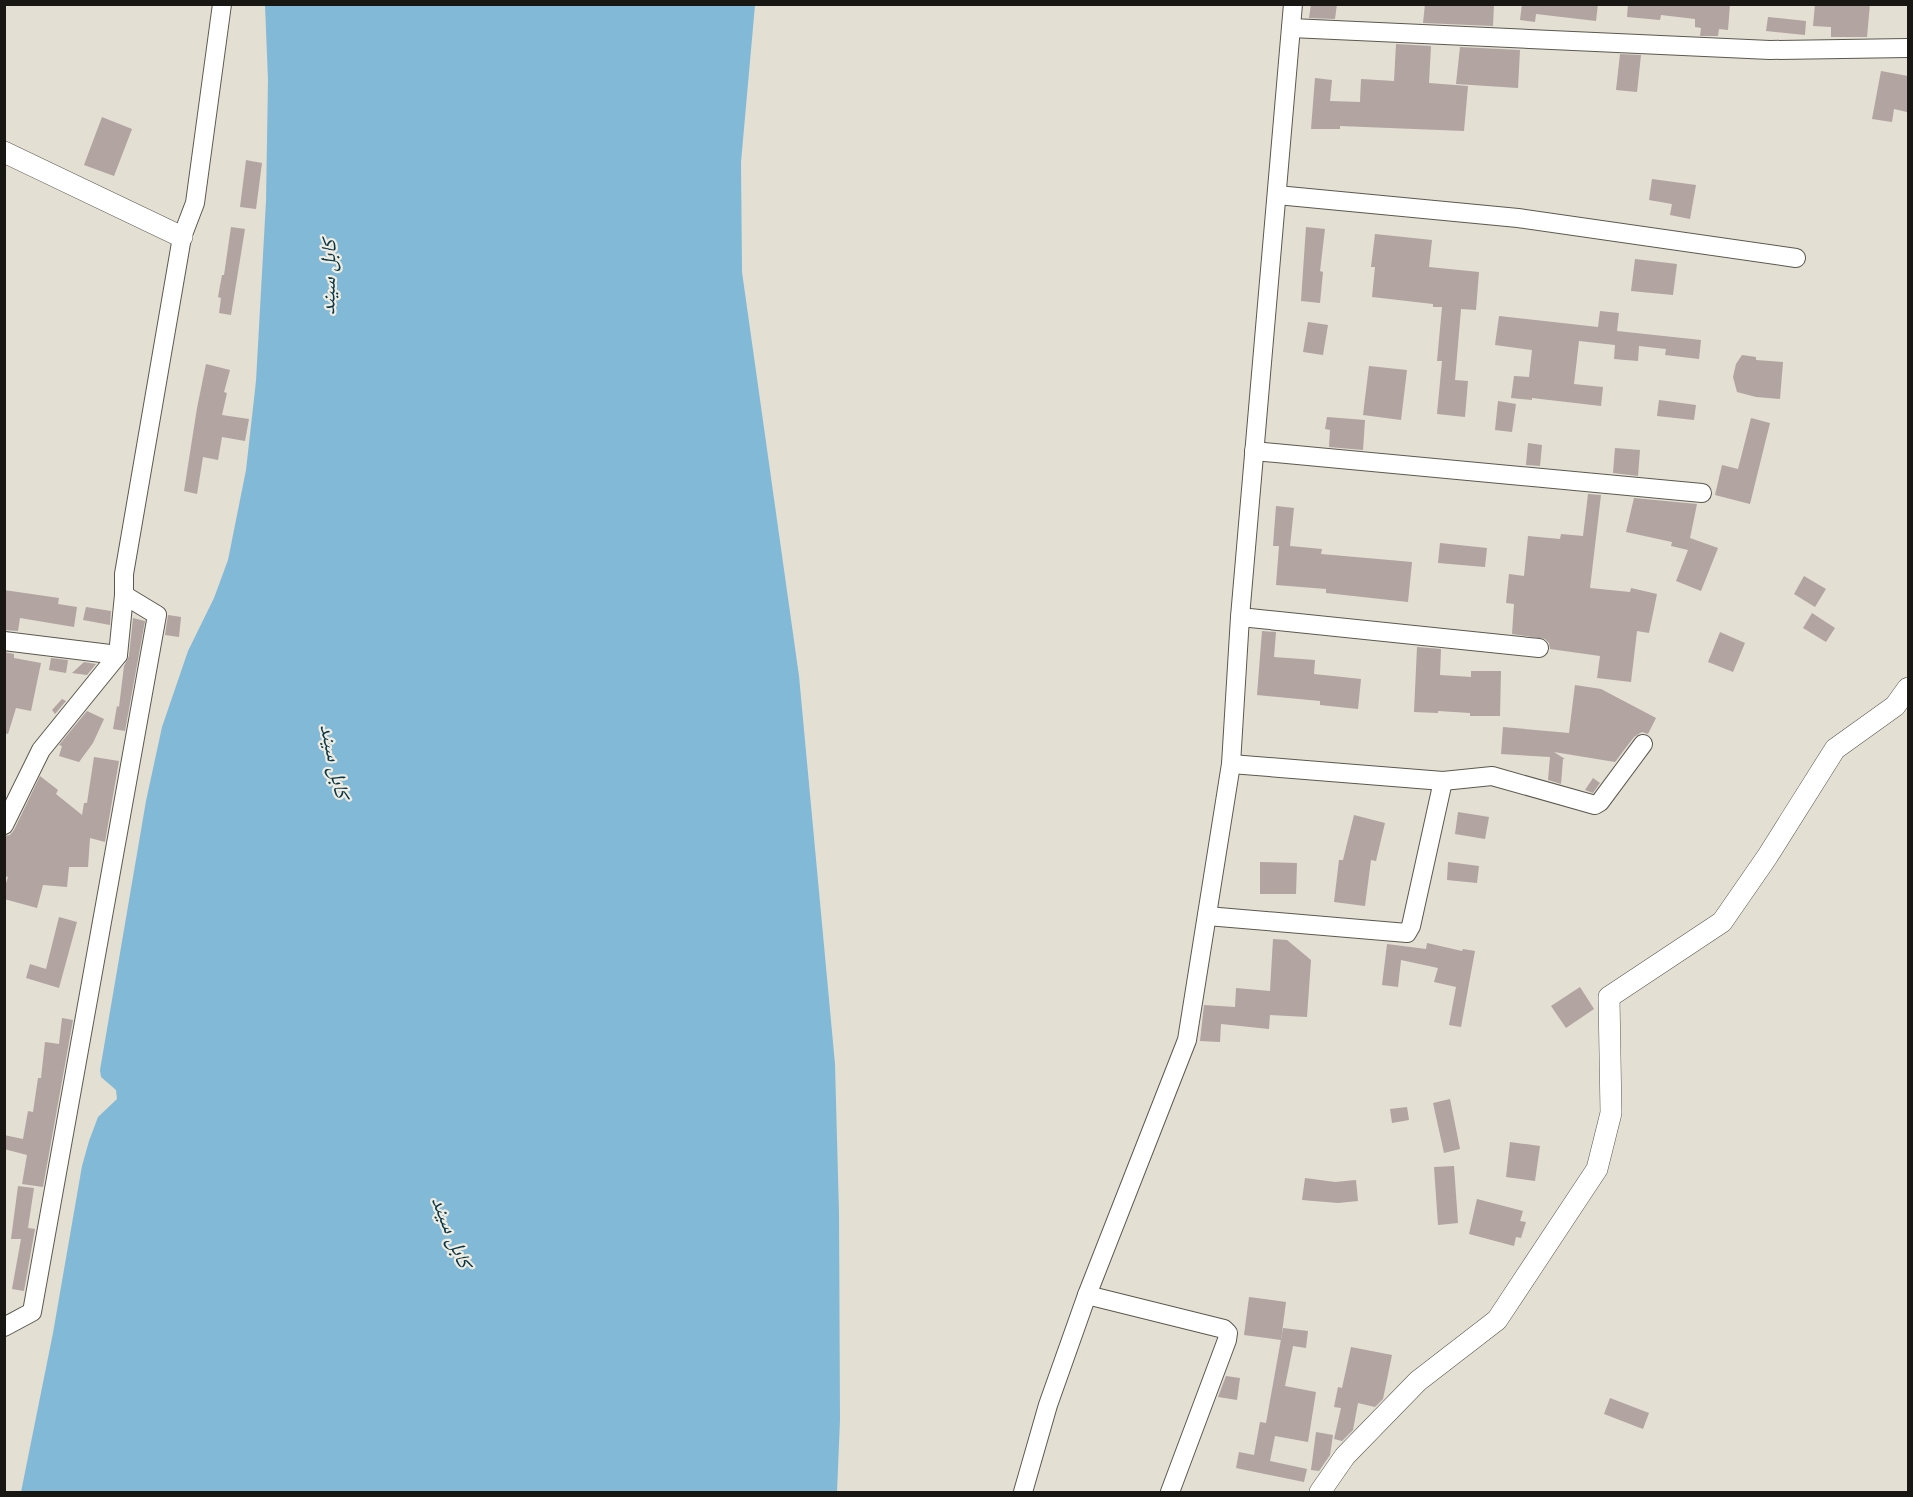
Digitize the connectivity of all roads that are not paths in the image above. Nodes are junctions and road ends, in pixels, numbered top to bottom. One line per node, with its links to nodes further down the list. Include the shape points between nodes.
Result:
1 (222, 4): 7 (street, via 195,203)
2 (1293, 4): 3 (street)
3 (1291, 28): 4 (street, via 1770,50); 6 (street)
4 (1908, 48)
5 (4, 152): 7 (street)
6 (1277, 195): 8 (street, via 1518,218); 9 (street)
7 (182, 237): 11 (street, via 124,574)
8 (1796, 258)
9 (1254, 451): 10 (street); 12 (street)
10 (1702, 493)
11 (124, 595): 15 (street); 23 (street, via 157,615 32,1312)
12 (1240, 617): 14 (street); 18 (street)
13 (4, 641): 15 (street)
14 (1539, 648)
15 (118, 655): 20 (street, via 41,750)
16 (1908, 688): 26 (street, via 1895,706 1835,749 1722,922 1609,997 1611,1113 1597,1169 1497,1320 1418,1381 1345,1456)
17 (1643, 744): 19 (street, via 1595,805 1492,776)
18 (1231, 764): 19 (street); 21 (street)
19 (1443, 781): 21 (street, via 1407,933)
20 (4, 825)
21 (1207, 916): 22 (street, via 1187,1040)
22 (1087, 1295): 24 (street, via 1048,1405); 25 (street, via 1224,1329 1228,1334)
23 (4, 1327)
24 (1023, 1492)
25 (1170, 1492)
26 (1320, 1492)

